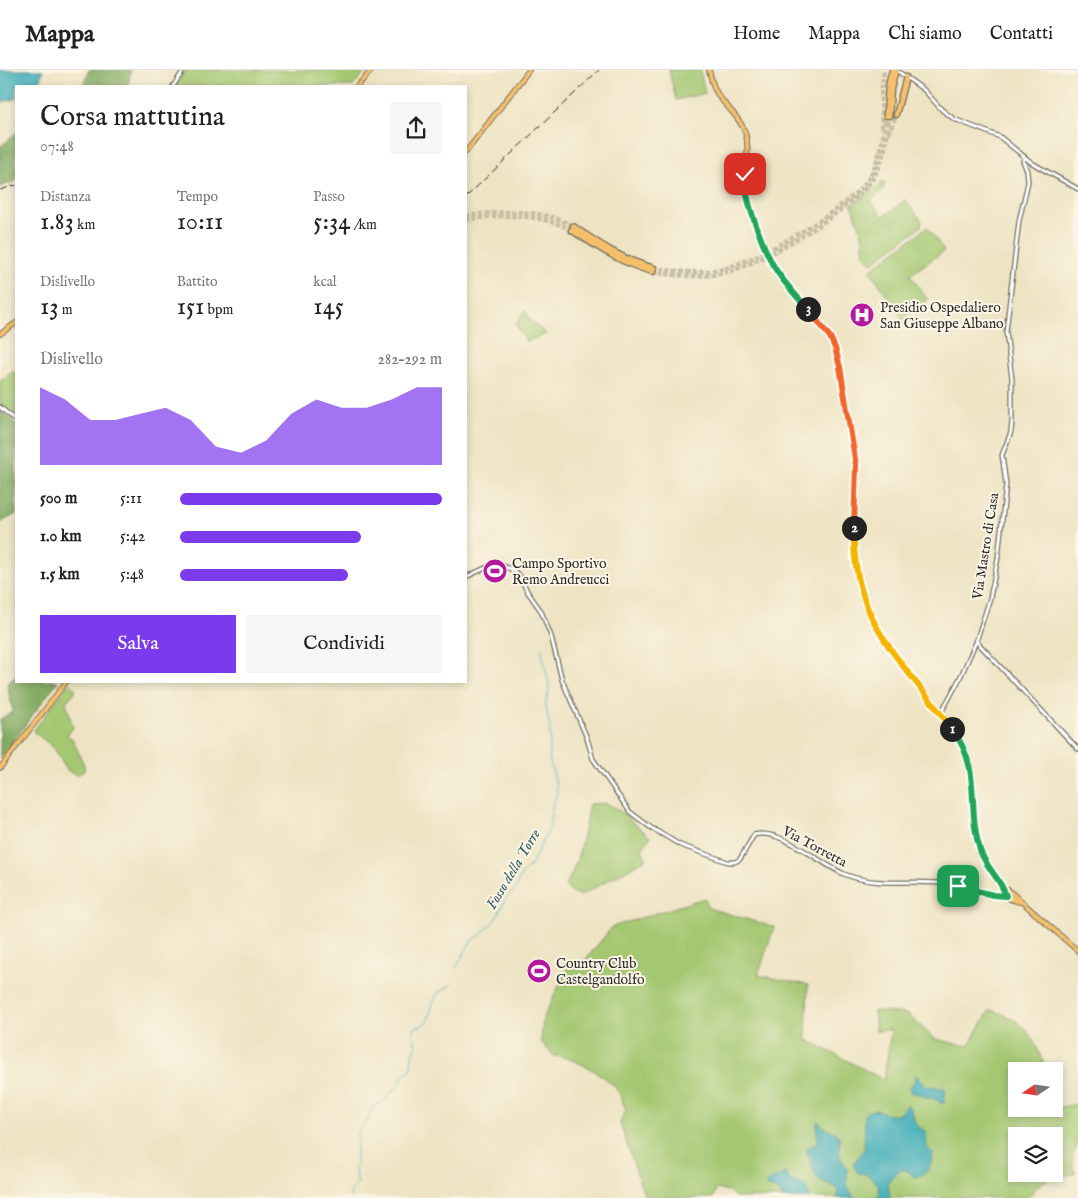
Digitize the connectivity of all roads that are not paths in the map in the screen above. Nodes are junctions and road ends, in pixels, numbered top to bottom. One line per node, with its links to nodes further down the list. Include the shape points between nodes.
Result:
1 (184, 70): 7 (street)
2 (372, 70): 8 (main road)
3 (529, 70): 11 (main road)
4 (709, 70): 23 (main road, via 716,92 736,115 746,133 746,195 769,257 781,278 828,333 838,357 855,455 855,554 864,600 888,646)
5 (894, 72): 6 (street); 10 (highway)
6 (906, 77): 9 (highway); 12 (street, via 951,117 1000,137)
7 (174, 85)
8 (358, 85)
9 (896, 115)
10 (888, 116)
11 (467, 151)
12 (1024, 158): 13 (street); 21 (street, Via Mastro di Casa, via 1028,182 1018,229 1006,332 1012,382 1012,424 1002,455 1006,484 998,558)
13 (1078, 189)
14 (572, 228): 15 (highway, via 614,257)
15 (653, 270)
16 (15, 324): 17 (main road)
17 (0, 334)
18 (0, 406): 19 (street)
19 (15, 420)
20 (467, 576): 26 (street, Via Torretta, via 496,562 520,576 551,636 562,680 593,759 626,807 650,827 688,849 726,862 739,860 753,836 759,834 786,840 855,878 948,884 993,895)
21 (976, 642): 23 (street, Via Mastro di Casa); 24 (street)
22 (65, 683): 25 (main road)
23 (940, 713): 26 (main road, via 967,753 978,843 985,862)
24 (1078, 749)
25 (0, 768)
26 (1007, 893): 27 (main road); 27 (main road, via 1014,898); 28 (main road)
27 (1014, 895): 28 (main road)
28 (1020, 902): 29 (main road)
29 (1078, 951)

